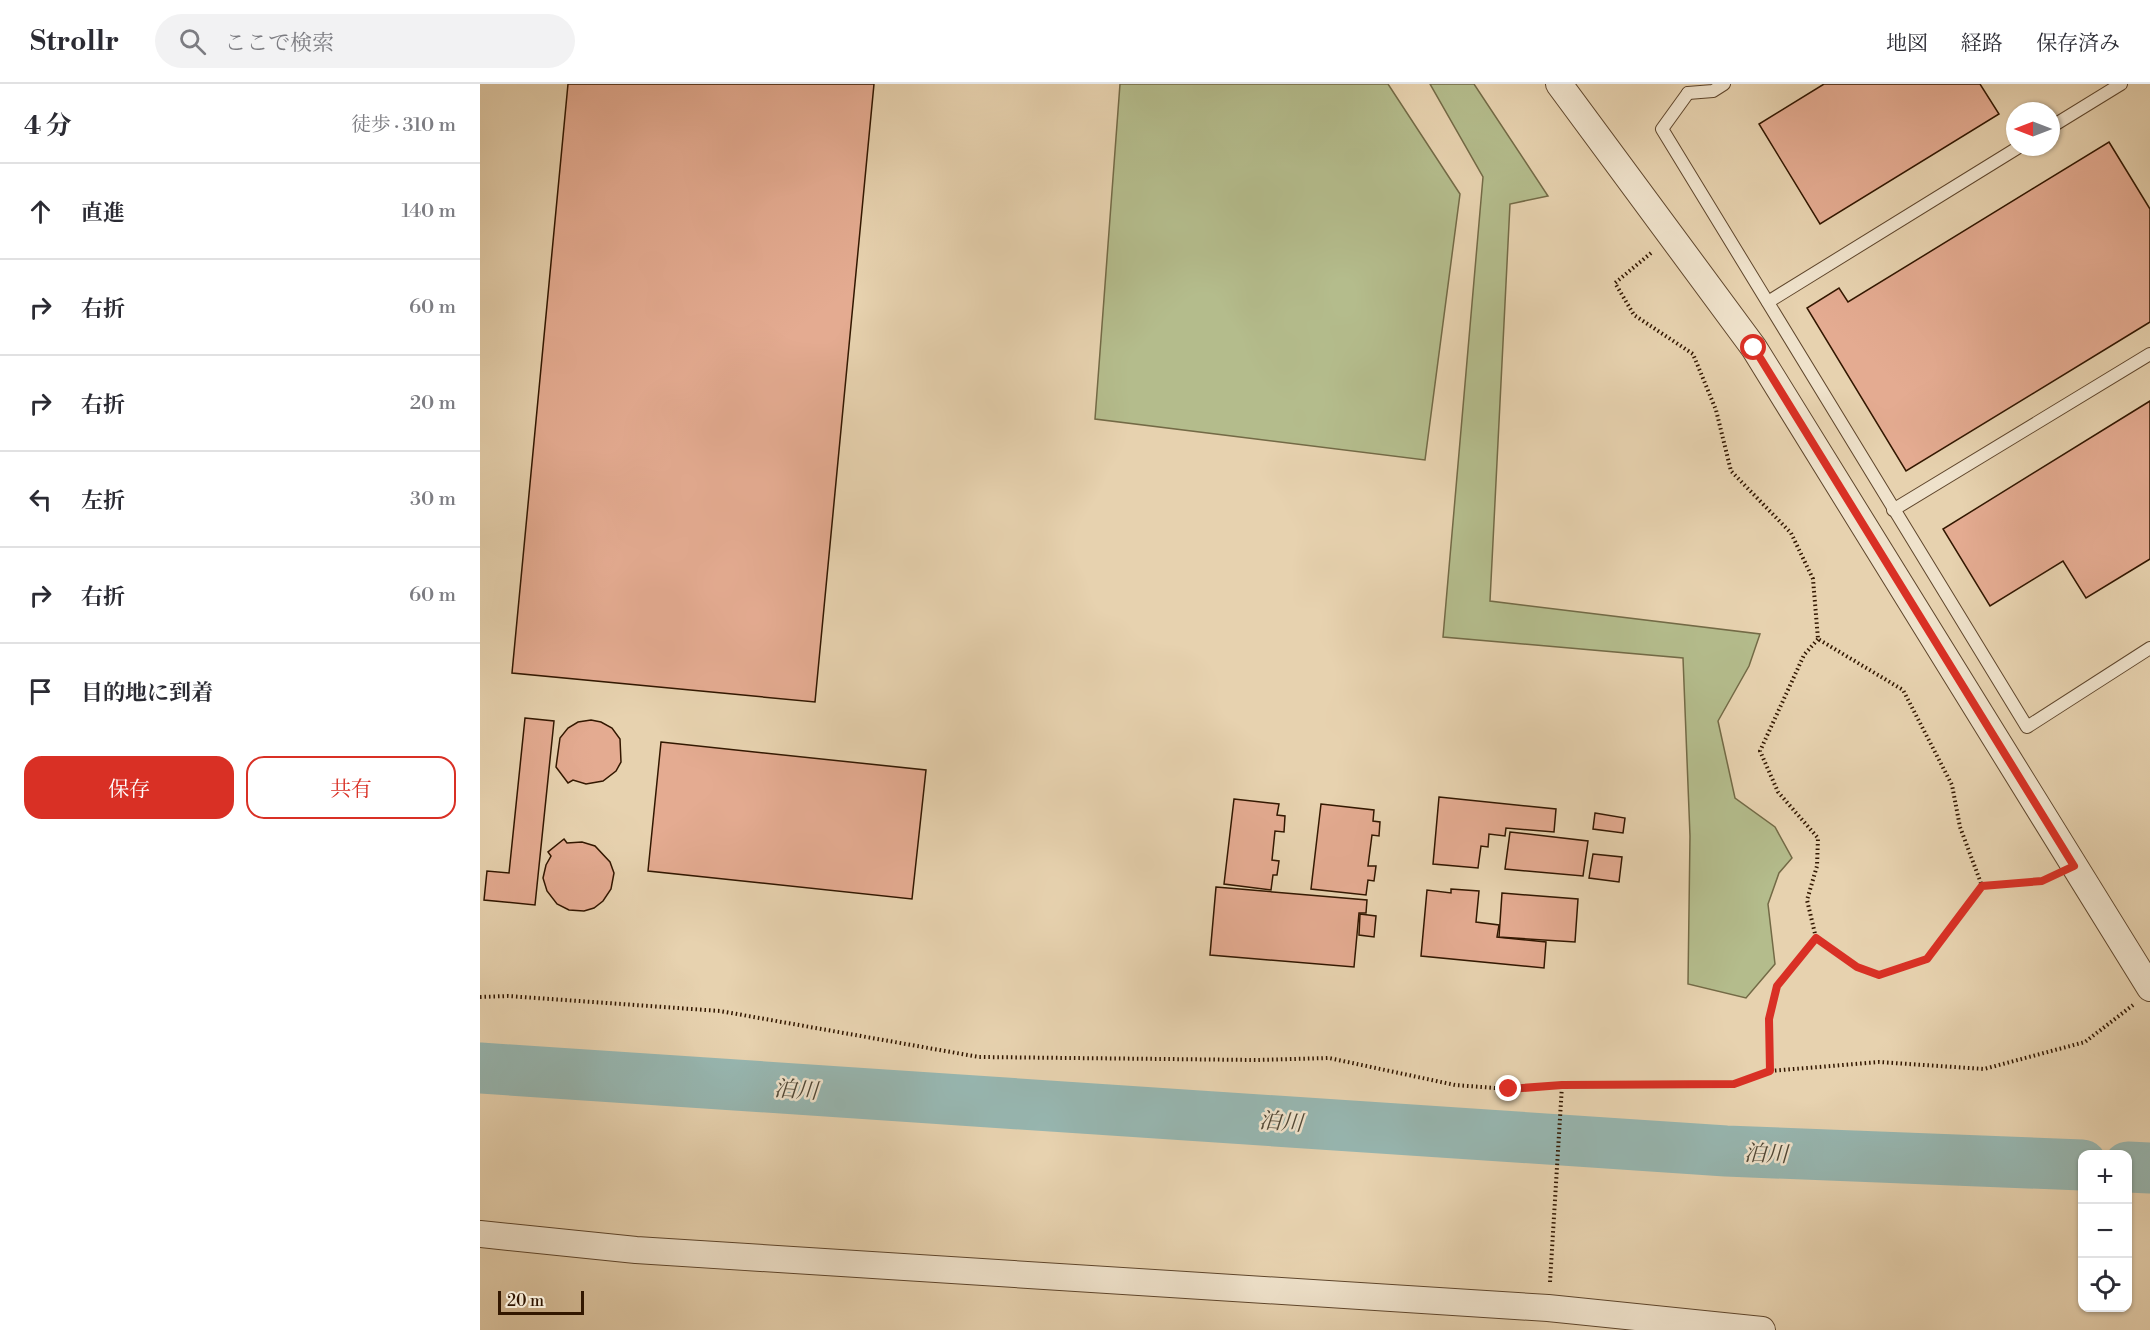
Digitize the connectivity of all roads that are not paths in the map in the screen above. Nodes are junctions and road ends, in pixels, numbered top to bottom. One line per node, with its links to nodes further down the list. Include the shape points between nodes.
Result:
1 (1559, 84): 11 (street, via 1754,348 2074,866)
2 (1724, 84): 4 (lane, via 1713,91)
3 (2121, 84): 5 (lane)
4 (1685, 88): 7 (lane, via 1662,129)
5 (2060, 121)
6 (2006, 155): 7 (lane)
7 (1768, 302): 9 (lane)
8 (2150, 354): 9 (lane)
9 (1893, 510): 10 (lane, via 2028,727)
10 (2150, 648)
11 (2145, 994)
12 (480, 1234): 13 (street, via 636,1250 1548,1308)
13 (1762, 1330)

